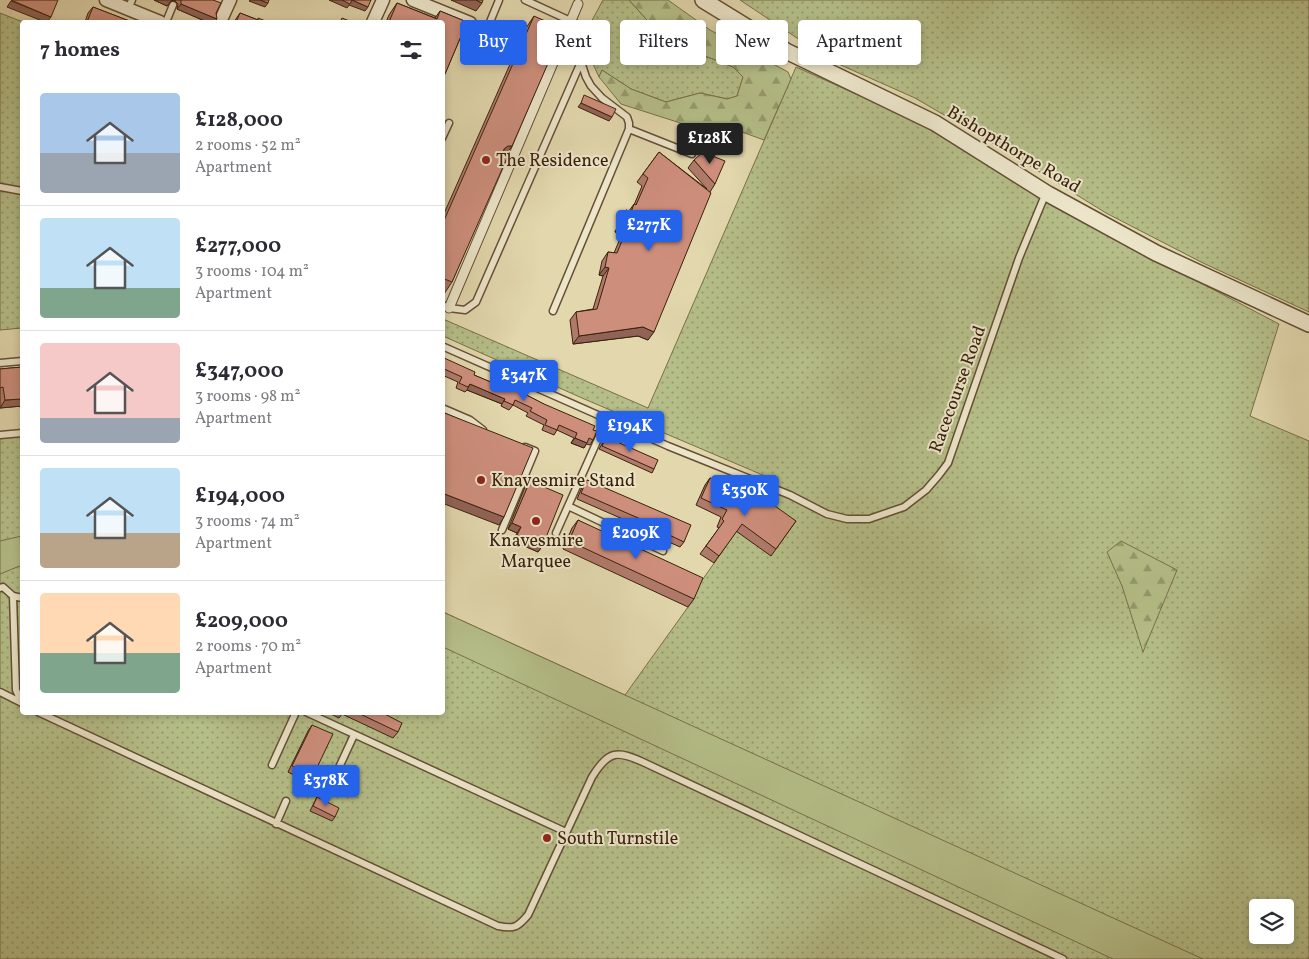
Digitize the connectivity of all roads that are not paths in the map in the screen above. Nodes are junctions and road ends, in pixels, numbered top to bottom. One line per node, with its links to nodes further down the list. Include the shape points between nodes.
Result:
1 (106, 0): 9 (street)
2 (230, 0): 13 (street)
3 (383, 0): 14 (street)
4 (413, 0): 15 (street)
5 (499, 0): 16 (lane)
6 (525, 0): 17 (lane)
7 (703, 0): 27 (street, Bishopthorpe Road, via 786,52 935,123)
8 (578, 4): 17 (street)
9 (130, 5): 11 (street)
10 (173, 5): 12 (lane)
11 (156, 20)
12 (167, 20)
13 (221, 20)
14 (374, 20)
15 (460, 20)
16 (491, 20)
17 (571, 20)
18 (552, 65): 28 (street)
19 (580, 65): 28 (lane, via 476,302 465,310)
20 (582, 65): 22 (lane, via 591,86 626,117)
21 (448, 123): 23 (lane)
22 (628, 129): 24 (lane); 29 (lane)
23 (445, 130)
24 (692, 154)
25 (0, 187): 26 (lane)
26 (20, 191)
27 (1048, 194): 30 (street, Bishopthorpe Road, via 1156,253); 35 (lane, Racecourse Road, via 1019,258 948,462 926,490 904,507 869,519 847,519 827,514 790,495)
28 (446, 307)
29 (552, 311)
30 (1309, 324)
31 (445, 347): 35 (lane, Racecourse Road)
32 (20, 361): 33 (lane)
33 (0, 363)
34 (445, 409): 36 (lane)
35 (607, 419): 40 (lane)
36 (490, 432)
37 (20, 433): 38 (lane)
38 (0, 434)
39 (517, 444): 41 (lane, via 535,451)
40 (568, 506): 42 (lane); 43 (lane)
41 (502, 530)
42 (556, 533)
43 (663, 551)
44 (0, 588): 45 (lane)
45 (13, 596): 46 (lane); 48 (lane, via 16,690)
46 (20, 598)
47 (0, 692): 49 (lane)
48 (20, 699)
49 (20, 702)
50 (44, 715): 57 (lane)
51 (295, 715): 54 (lane)
52 (312, 715): 53 (lane)
53 (354, 735): 55 (lane); 58 (lane)
54 (272, 765)
55 (330, 787)
56 (286, 801): 57 (lane)
57 (276, 824): 58 (lane, via 498,926 511,928 528,915)
58 (566, 832): 59 (lane, via 600,765 610,756 631,756)
59 (1063, 959)

